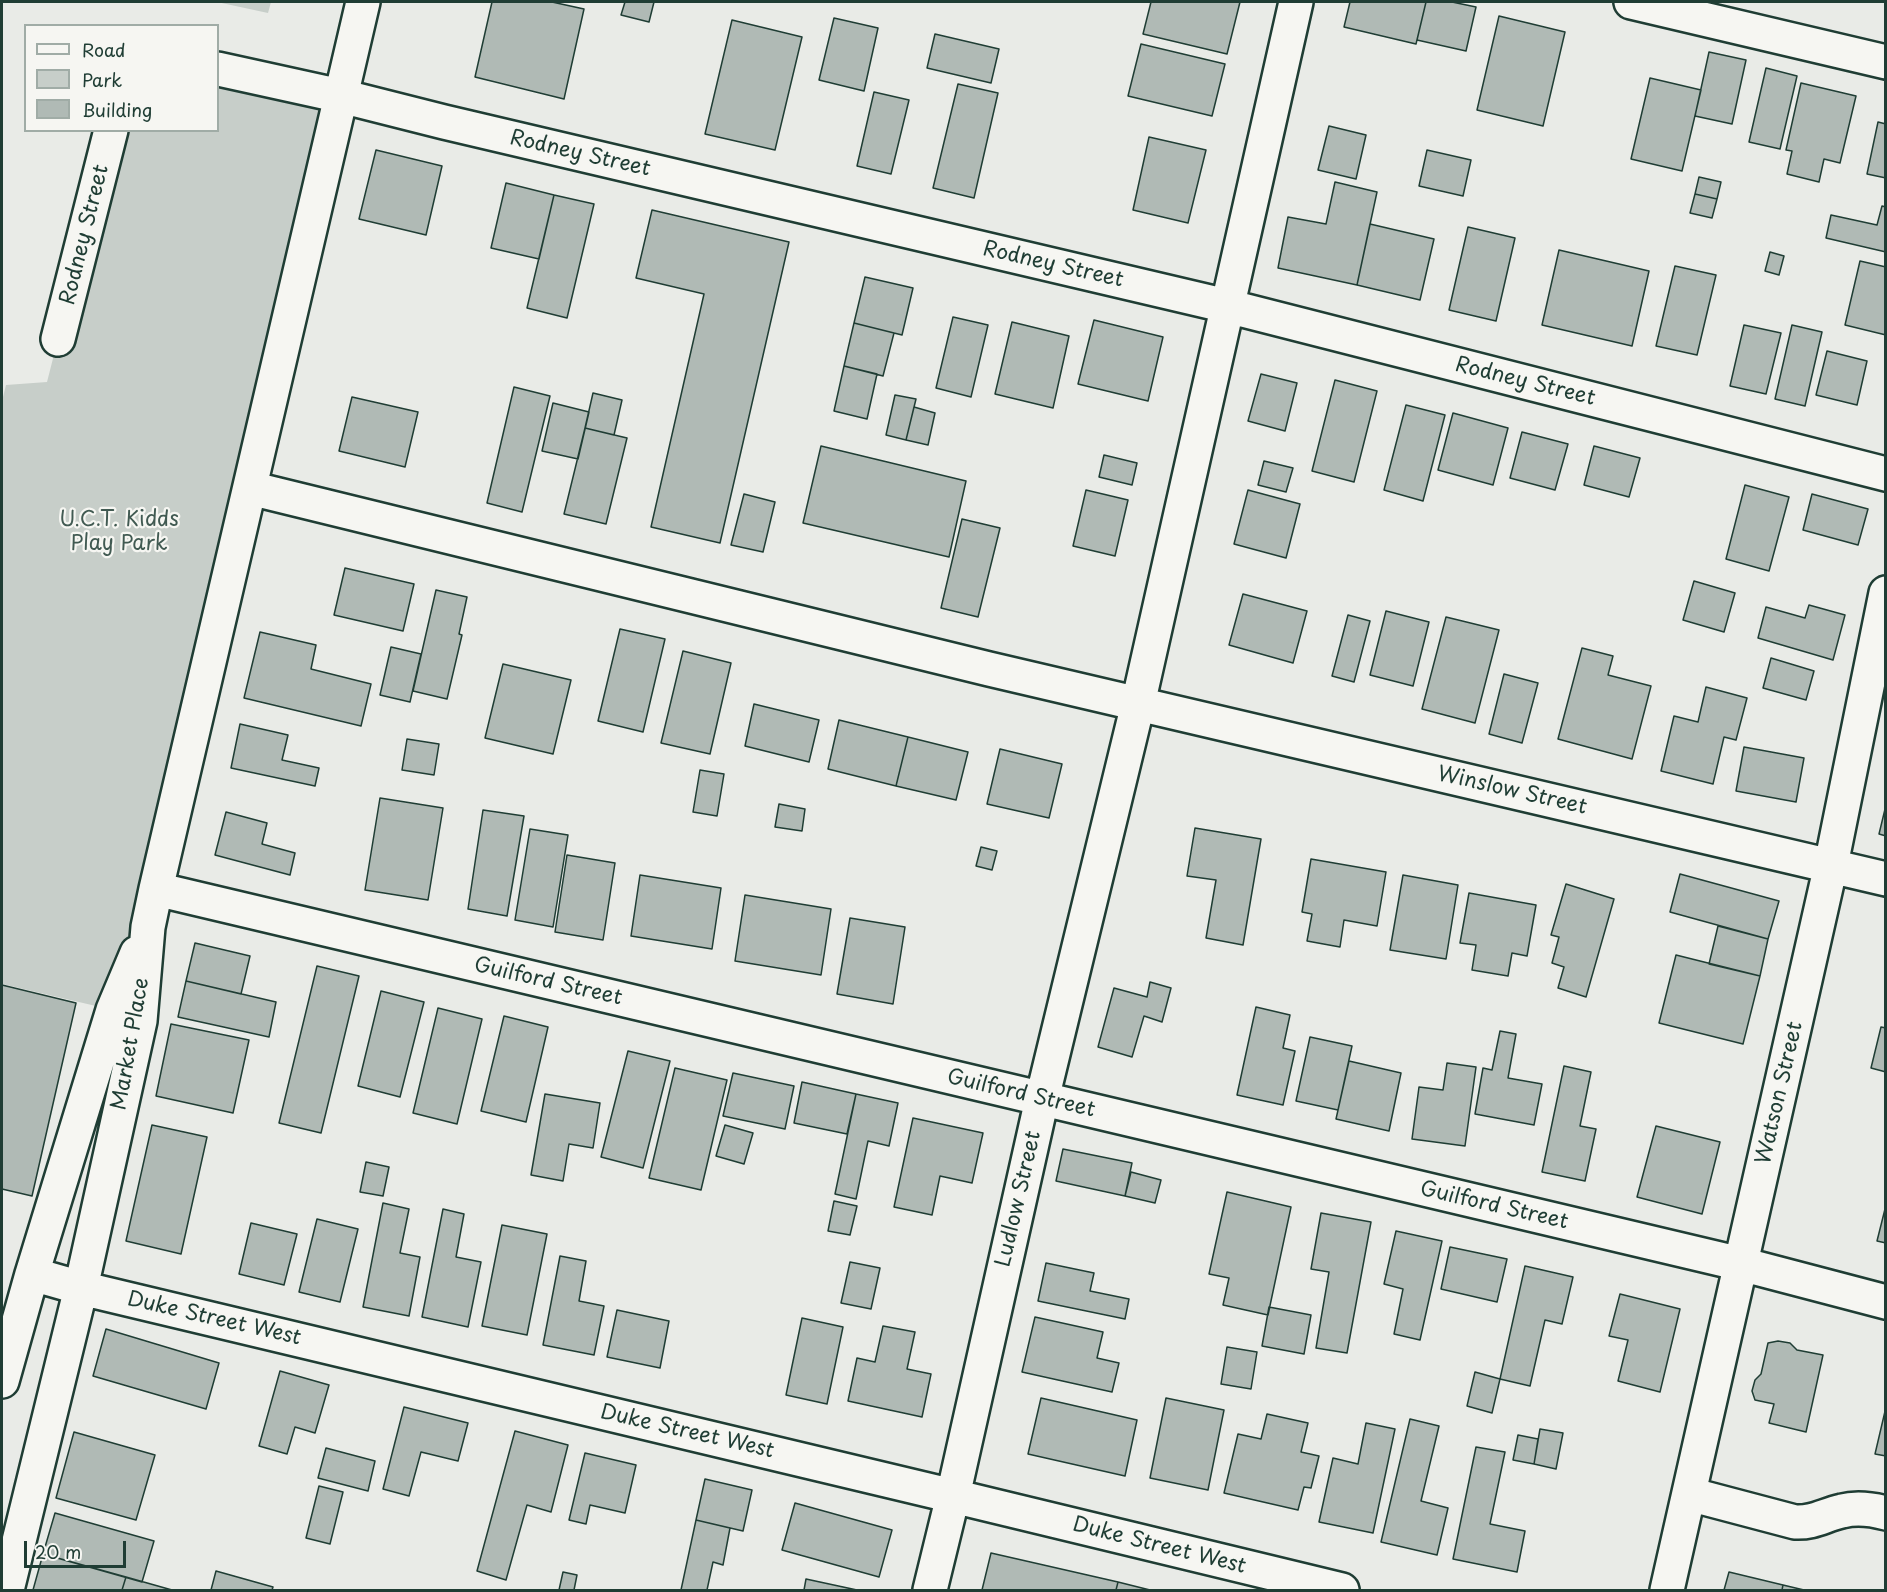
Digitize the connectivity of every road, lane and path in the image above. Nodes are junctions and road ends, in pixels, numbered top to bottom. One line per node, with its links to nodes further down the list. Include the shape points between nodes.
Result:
1 (363, 2): 6 (street)
2 (1296, 2): 8 (street, Ludlow Street)
3 (1631, 2): 4 (street)
4 (1886, 62)
5 (219, 69): 6 (street, Rodney Street)
6 (341, 96): 8 (street, Rodney Street); 11 (street)
7 (110, 132): 9 (street, Rodney Street)
8 (1227, 306): 10 (street, Rodney Street); 13 (street, Ludlow Street)
9 (58, 339)
10 (1886, 474)
11 (250, 488): 13 (street, Winslow Street); 16 (street)
12 (1886, 593): 14 (street, Watson Street)
13 (1138, 704): 14 (street, Winslow Street); 18 (street, Ludlow Street)
14 (1831, 865): 15 (street, Winslow Street); 19 (street, Watson Street)
15 (1886, 879)
16 (156, 889): 17 (street); 18 (street, Guilford Street)
17 (148, 927): 20 (street, Market Place, via 113,1010); 21 (street, Market Place, via 140,1021)
18 (1042, 1099): 19 (street, Guilford Street); 26 (street, Ludlow Street)
19 (1741, 1264): 22 (street, Guilford Street); 25 (street, Watson Street)
20 (32, 1274): 21 (street, Duke Street West); 23 (street, Market Place)
21 (81, 1288): 26 (street, Duke Street West); 28 (street, Market Place)
22 (1886, 1302)
23 (7, 1352): 24 (street, Market Place)
24 (2, 1381)
25 (1689, 1494): 27 (street, via 1795,1522 1859,1508); 31 (street, Watson Street)
26 (953, 1496): 29 (street, Ludlow Street); 30 (street, Duke Street West)
27 (1886, 1513)
28 (7, 1590)
29 (930, 1590)
30 (1342, 1590)
31 (1667, 1590)

